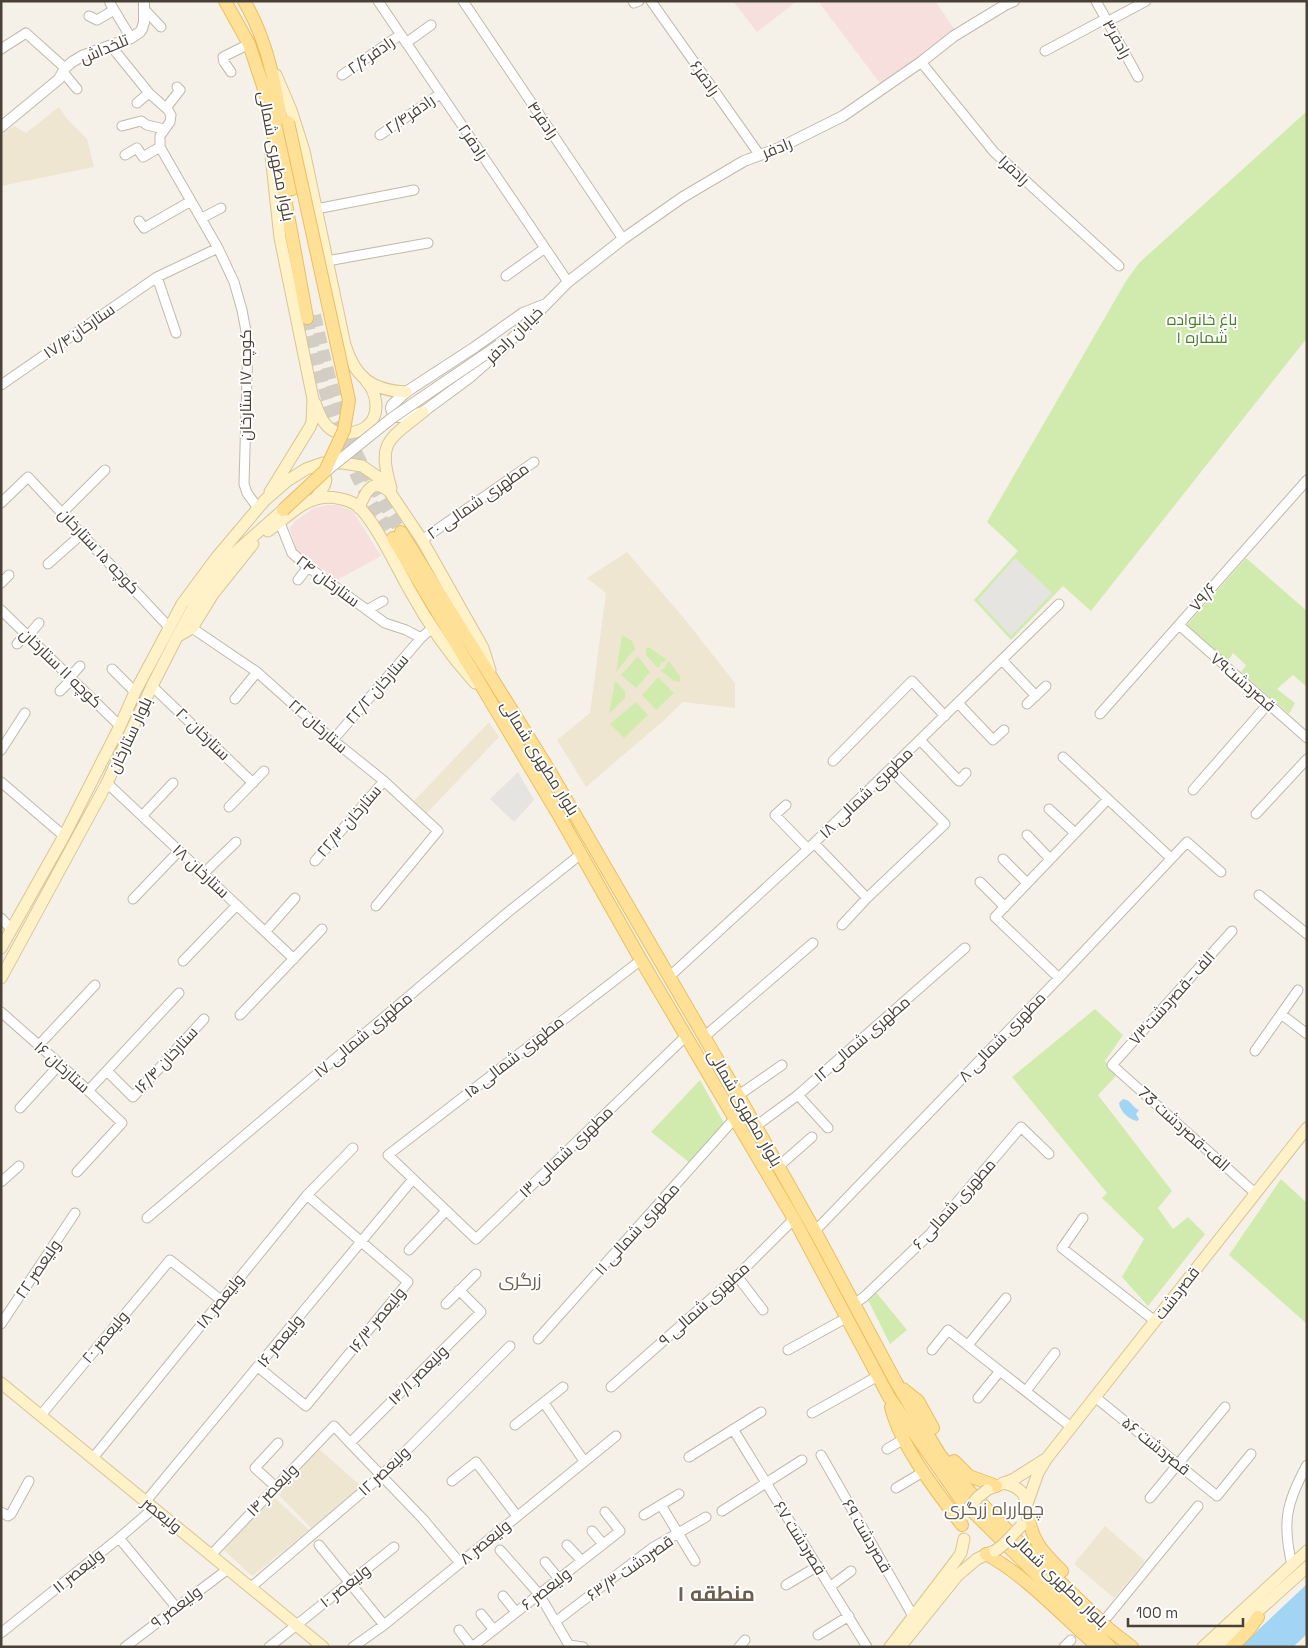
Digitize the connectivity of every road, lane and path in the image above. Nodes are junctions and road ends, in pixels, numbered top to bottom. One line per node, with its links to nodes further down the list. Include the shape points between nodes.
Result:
1 (225, 1): 16 (main road, بلوار مطهرى شمالى)
2 (244, 1): 21 (main road, بلوار مطهرى شمالى)
3 (378, 1): 14 (street, رادفر۲)
4 (652, 1): 39 (street, رادفر۶)
5 (1096, 1): 11 (street, رادفر۳)
6 (1146, 1): 11 (street)
7 (1007, 2): 22 (street, رادفر)
8 (468, 3): 47 (street, رادفر۴)
9 (144, 6): 13 (street); 15 (street, تلخداش, via 142,29)
10 (89, 16): 15 (street, via 97,20 112,7)
11 (1106, 20): 20 (street); 26 (street, رادفر۳)
12 (431, 25): 17 (street)
13 (161, 27)
14 (400, 35): 17 (street, رادفر۲); 25 (street, رادفر۲/۶)
15 (132, 38): 18 (street, تلخداش)
16 (249, 44): 24 (street, via 223,57); 31 (main road, بلوار مطهرى شمالى)
17 (406, 44): 30 (street, رادفر۲)
18 (111, 46): 23 (street, تلخداش, via 82,56); 29 (street)
19 (1, 49): 23 (street, via 26,33)
20 (1045, 50)
21 (268, 57): 31 (main road, بلوار مطهرى شمالى, via 311,316); 44 (main road, via 298,128); 67 (main road, bridge, via 288,122 348,392 344,430)
22 (921, 62): 39 (street, رادفر, via 843,116 779,148); 52 (street, رادفر۱, via 994,152)
23 (64, 70): 28 (street); 35 (street, تلخداش, via 59,79)
24 (231, 72)
25 (342, 75)
26 (1138, 77)
27 (177, 87): 33 (street, via 180,90)
28 (77, 89)
29 (149, 92): 32 (street); 33 (street)
30 (440, 94): 37 (street, رادفر۲/۴); 50 (street, رادفر۲)
31 (266, 95): 61 (main road, via 280,238)
32 (137, 104)
33 (166, 108): 36 (street, via 171,115)
34 (122, 126): 36 (street, via 141,120)
35 (1, 127)
36 (164, 129): 38 (street)
37 (380, 135)
38 (160, 147): 40 (street, via 143,157 137,148); 42 (street, کوچه ۱۷ ستارخان)
39 (759, 154): 47 (street, رادفر, via 683,197)
40 (125, 155)
41 (414, 190): 44 (street)
42 (191, 201): 45 (street, کوچه ۱۷ ستارخان); 46 (street, via 144,228)
43 (221, 208): 45 (street)
44 (316, 209): 51 (main road)
45 (202, 218): 49 (street, کوچه ۱۷ ستارخان)
46 (139, 221)
47 (623, 239): 55 (street, رادفر)
48 (428, 242): 51 (street)
49 (218, 248): 54 (street, ستارخان۱۷/۴); 72 (street, کوچه ۱۷ ستارخان, via 234,282 248,342 244,484 247,493)
50 (545, 248): 53 (street); 55 (street, رادفر۲)
51 (327, 261): 58 (main road, via 346,345)
52 (1119, 266)
53 (506, 276)
54 (157, 277): 57 (street); 59 (street, ستارخان۱۷/۴)
55 (568, 282): 56 (street, رادفر)
56 (546, 304): 60 (street, خیابان رادفر, via 523,313); 62 (street, خیابان رادفر, via 501,350); 67 (street, bridge, via 499,344 392,418)
57 (176, 333)
58 (358, 373): 60 (main road, via 375,386); 63 (main road, via 370,385 376,401 371,423)
59 (1, 385)
60 (406, 392): 62 (street, خیابان رادفر, via 392,405 393,415 404,417)
61 (313, 399): 63 (main road, via 321,418 335,432); 72 (main road, via 310,427)
62 (423, 412): 63 (main road); 69 (main road, via 394,435 385,448 384,461)
63 (360, 431)
64 (534, 462): 78 (street, ۲۰ مطهری شمالی)
65 (105, 470): 74 (street)
66 (303, 472): 69 (main road, via 323,463 362,466 381,479); 70 (main road, via 318,470 326,479 324,488); 72 (main road, via 287,481)
67 (325, 472): 75 (main road, bridge)
68 (1307, 480): 89 (street, ۷۹/۶)
69 (393, 494): 73 (main road, via 381,486 374,486 366,491); 78 (main road)
70 (314, 500): 73 (main road, via 340,499); 75 (main road)
71 (1, 503): 74 (street, کوچه ۱۵ ستارخان, via 28,477)
72 (262, 504): 90 (main road, بلوار ستارخان, via 195,585)
73 (359, 508): 92 (main road, via 380,537)
74 (62, 512): 76 (street, کوچه ۱۵ ستارخان)
75 (281, 516): 80 (street, ۲۴ ستارخان, via 292,553); 91 (main road, via 240,559); 94 (main road, بلوار ستارخان, via 231,556 197,600)
76 (83, 534): 79 (street); 90 (street, کوچه ۱۵ ستارخان)
77 (397, 535): 104 (main road, بلوار مطهرى شمالى)
78 (422, 540): 104 (main road, via 483,648)
79 (48, 564)
80 (308, 566): 82 (street); 87 (street, ۲۴ ستارخان)
81 (9, 575): 83 (street)
82 (298, 580)
83 (1, 583)
84 (383, 601): 87 (street)
85 (1059, 604): 97 (street, ۱۸ مطهری شمالی)
86 (1, 610): 93 (street, کوچه ۱۱ ستارخان)
87 (367, 610): 95 (street, ۲۴ ستارخان, via 385,623)
88 (39, 623): 93 (street)
89 (1179, 625): 111 (street, قصردشت۷۹); 113 (street, ۷۹/۶)
90 (170, 627): 106 (main road, بلوار ستارخان)
91 (192, 628): 94 (main road); 100 (street, ۲۲ ستارخان)
92 (432, 628): 95 (street, ۲۲/۲ ستارخان); 104 (main road, via 448,651)
93 (27, 635): 96 (street); 101 (street, کوچه ۱۱ ستارخان)
94 (177, 637): 102 (main road, بلوار ستارخان)
95 (421, 638): 118 (street, ۲۲/۲ ستارخان)
96 (17, 644)
97 (1002, 660): 107 (street); 109 (street, ۱۸ مطهری شمالی)
98 (80, 666): 101 (street)
99 (112, 669): 106 (street)
100 (257, 672): 108 (street); 118 (street, ۲۲ ستارخان)
101 (71, 678): 105 (street); 115 (street, کوچه ۱۱ ستارخان)
102 (152, 686): 129 (main road, بلوار ستارخان); 131 (street, ۲۰ ستارخان)
103 (1046, 686): 107 (street)
104 (490, 689): 145 (main road, بلوار مطهرى شمالى); 174 (main road, بلوار مطهرى شمالى, via 549,770)
105 (60, 691)
106 (135, 692): 115 (main road, بلوار ستارخان)
107 (1036, 696): 110 (street)
108 (235, 699)
109 (958, 703): 114 (street, ۱۸ مطهری شمالی); 116 (street, via 993,740)
110 (1027, 704)
111 (1268, 704): 117 (street, قصردشت۷۹); 132 (street)
112 (25, 713): 120 (street)
113 (1100, 714)
114 (945, 716): 119 (street, ۱۸ مطهری شمالی); 123 (street, via 912,681)
115 (120, 726): 141 (main road, بلوار ستارخان)
116 (1004, 730)
117 (1307, 738)
118 (333, 740): 127 (street, ۲۲ ستارخان)
119 (920, 740): 124 (street, ۱۸ مطهری شمالی); 126 (street, via 958,781)
120 (1, 750)
121 (1063, 757): 133 (street)
122 (1307, 759): 137 (street)
123 (833, 761)
124 (890, 769): 143 (street, ۱۸ مطهری شمالی); 156 (street, via 945,824)
125 (264, 771): 131 (street)
126 (966, 772)
127 (384, 781): 149 (street, ۲۲/۳ ستارخان); 159 (street, ۲۲ ستارخان, via 438,831)
128 (1, 782): 141 (street)
129 (108, 783): 138 (street, ۱۸ ستارخان); 175 (main road, بلوار ستارخان)
130 (173, 783): 138 (street)
131 (253, 783): 135 (street)
132 (1193, 790)
133 (1108, 798): 139 (street); 146 (street)
134 (786, 805): 143 (street, via 775,816)
135 (229, 807)
136 (1049, 809): 139 (street)
137 (1256, 814)
138 (142, 816): 144 (street, ۱۸ ستارخان)
139 (1075, 833): 148 (street)
140 (1027, 835): 148 (street)
141 (64, 836): 164 (main road, بلوار ستارخان)
142 (236, 842): 151 (street)
143 (811, 846): 156 (street); 174 (street, ۱۸ مطهری شمالی)
144 (179, 851): 151 (street, ۱۸ ستارخان); 157 (street)
145 (581, 854): 172 (main road, بلوار مطهرى شمالى); 213 (street, ۱۷ مطهری شمالی)
146 (1171, 858): 150 (street, ۸ مطهری شمالی, via 1187,842); 176 (street, ۸ مطهری شمالی)
147 (1003, 859): 153 (street)
148 (1050, 859): 153 (street)
149 (315, 861)
150 (1221, 872)
151 (204, 873): 158 (street, ۱۸ ستارخان)
152 (980, 882): 160 (street)
153 (1027, 884): 160 (street)
154 (1259, 896): 167 (street)
155 (295, 898): 166 (street)
156 (867, 898): 162 (street)
157 (133, 899)
158 (236, 905): 166 (street, ۱۸ ستارخان); 173 (street)
159 (376, 906)
160 (1005, 907): 176 (street, via 995,917)
161 (1, 918): 164 (street)
162 (842, 925)
163 (322, 929): 171 (street)
164 (12, 930): 169 (main road, بلوار ستارخان)
165 (1232, 931): 191 (street, الف -قصردشت۷۳)
166 (266, 932): 171 (street, ۱۸ ستارخان)
167 (1307, 934)
168 (813, 942): 186 (street)
169 (1, 948)
170 (966, 948): 195 (street, ۱۲ مطهری شمالی)
171 (294, 959): 182 (street)
172 (641, 960): 185 (main road, بلوار مطهرى شمالى); 207 (street, ۱۵ مطهری شمالی, via 388,1155)
173 (182, 961)
174 (669, 977): 186 (main road, بلوار مطهرى شمالى)
175 (1, 978)
176 (1059, 978): 216 (street, ۸ مطهری شمالی)
177 (95, 985): 187 (street)
178 (1298, 990): 181 (street)
179 (179, 993): 192 (street)
180 (1, 1012): 187 (street, ۱۶ ستارخان)
181 (1281, 1014): 184 (street); 188 (street)
182 (240, 1015)
183 (204, 1019): 192 (street, ۱۶/۴ ستارخان, via 133,1097)
184 (1307, 1034)
185 (686, 1036): 197 (main road, بلوار مطهرى شمالى); 211 (street, ۱۳ مطهری شمالی, via 476,1239)
186 (704, 1037): 194 (main road, بلوار مطهرى شمالى)
187 (38, 1046): 189 (street, ۱۶ ستارخان)
188 (1256, 1051)
189 (60, 1064): 193 (street, ۱۶ ستارخان); 196 (street)
190 (782, 1065): 194 (street)
191 (1112, 1065): 209 (street, 73 الف-قصردشت)
192 (106, 1071): 193 (street)
193 (88, 1090): 206 (street, ۱۶ ستارخان, via 122,1123)
194 (739, 1095): 198 (main road, بلوار مطهرى شمالى)
195 (798, 1095): 198 (street, ۱۲ مطهری شمالی); 199 (street)
196 (20, 1108)
197 (735, 1118): 215 (main road, بلوار مطهرى شمالى); 230 (street, ۱۱ مطهری شمالی)
198 (756, 1126): 205 (main road, بلوار مطهرى شمالى)
199 (828, 1128)
200 (1307, 1128): 209 (main road, قصردشت)
201 (812, 1137): 205 (street)
202 (353, 1148): 210 (street, ۱۸ ولیعصر)
203 (1049, 1154): 225 (street, ۶ مطهری شمالی, via 1021,1127 930,1234)
204 (19, 1166): 208 (street)
205 (779, 1166): 216 (main road, بلوار مطهرى شمالى)
206 (77, 1172)
207 (413, 1179): 211 (street); 217 (street, ۱۶ ولیعصر)
208 (1, 1182)
209 (1256, 1193): 228 (main road, قصردشت)
210 (307, 1195): 217 (street); 223 (street, ۱۸ ولیعصر)
211 (446, 1212): 218 (street)
212 (75, 1213): 229 (street, ۲۲ ولیعصر)
213 (147, 1218)
214 (1083, 1218): 228 (street, via 1062,1248)
215 (794, 1219): 220 (street, ۹ مطهری شمالی); 227 (main road, بلوار مطهرى شمالى)
216 (815, 1230): 225 (main road, بلوار مطهرى شمالى)
217 (360, 1241): 236 (street, ۱۶ ولیعصر); 236 (street, ۱۶/۳ ولیعصر, via 408,1282 306,1406)
218 (409, 1250)
219 (476, 1274): 221 (street)
220 (737, 1276): 226 (street); 241 (street, ۹ مطهری شمالی)
221 (459, 1290): 224 (street); 257 (street, ۱۴/۱ ولیعصر, via 481,1312)
222 (1006, 1298): 231 (street)
223 (221, 1300): 251 (street, ۲۰ ولیعصر, via 170,1260); 263 (street, ۱۸ ولیعصر)
224 (446, 1304)
225 (854, 1304): 240 (main road, بلوار مطهرى شمالى)
226 (763, 1310)
227 (846, 1318): 233 (street); 238 (main road, بلوار مطهرى شمالى)
228 (1155, 1321): 245 (main road, قصردشت)
229 (1, 1324)
230 (538, 1339)
231 (968, 1345): 234 (street, via 948,1330); 237 (street)
232 (510, 1346): 270 (street, ۱۲ ولیعصر)
233 (788, 1350)
234 (932, 1350)
235 (1056, 1353): 243 (street)
236 (258, 1367): 279 (street, ۱۶ ولیعصر)
237 (1000, 1371): 243 (street); 246 (street)
238 (878, 1376): 244 (main road, بلوار مطهرى شمالى); 250 (street)
239 (1, 1383): 251 (main road, ولیعصر)
240 (897, 1384): 274 (main road, via 918,1401 956,1464 969,1476); 346 (main road, بلوار مطهرى شمالى, via 940,1455 970,1492 1110,1630)
241 (611, 1386)
242 (563, 1387): 247 (street)
243 (1026, 1391): 253 (street)
244 (889, 1397): 256 (main road, via 894,1421); 345 (main road, بلوار مطهرى شمالى, via 961,1500)
245 (1095, 1397): 253 (main road, قصردشت); 267 (street, ۵۶ قصردشت)
246 (978, 1398)
247 (544, 1403): 252 (street); 266 (street)
248 (1226, 1408): 267 (street)
249 (761, 1412): 254 (street)
250 (812, 1413)
251 (41, 1415): 263 (main road, ولیعصر)
252 (515, 1425)
253 (1071, 1427): 264 (main road, قصردشت)
254 (733, 1429): 262 (street); 273 (street, ۶۷ قصردشت)
255 (616, 1436): 266 (street, ۸ ولیعصر)
256 (904, 1439): 259 (street); 269 (main road)
257 (350, 1443): 270 (street); 275 (street, ۱۴ ولیعصر, via 334,1426)
258 (278, 1444): 275 (street, via 255,1468)
259 (886, 1449)
260 (1251, 1454): 267 (street, ۵۶ قصردشت, via 1217,1496)
261 (821, 1455): 323 (street, ۶۹ قصردشت)
262 (689, 1457)
263 (93, 1458): 279 (main road, ولیعصر)
264 (1047, 1458): 274 (main road); 282 (main road, via 1038,1472)
265 (802, 1460): 273 (street)
266 (584, 1461): 287 (street, ۸ ولیعصر)
267 (1178, 1464): 278 (street)
268 (1307, 1465): 306 (street, via 1286,1514 1287,1544)
269 (923, 1472): 276 (street); 289 (main road, via 939,1496)
270 (381, 1476): 304 (street); 316 (street, ۱۲ ولیعصر)
271 (29, 1481): 284 (street, via 11,1514 8,1516)
272 (452, 1481): 287 (street, via 476,1462)
273 (766, 1483): 283 (street); 307 (street, ۶۷ قصردشت)
274 (995, 1486): 282 (main road, via 1010,1485 1019,1489 1025,1496); 289 (main road, bridge, via 978,1496)
275 (276, 1487): 301 (street, ۱۴ ولیعصر)
276 (896, 1488)
277 (679, 1494): 280 (street)
278 (1150, 1498)
279 (150, 1504): 292 (street, ۱۱ ولیعصر); 301 (main road, ولیعصر)
280 (661, 1505): 286 (street); 291 (street)
281 (1198, 1506): 324 (street)
282 (1027, 1507): 300 (main road, bridge, via 1021,1526); 324 (main road, via 1035,1541 1053,1564)
283 (722, 1511)
284 (1, 1512)
285 (605, 1512): 294 (street, ۶ ولیعصر, via 620,1531)
286 (644, 1515)
287 (517, 1516): 304 (street, ۸ ولیعصر)
288 (706, 1517): 291 (street, ۶۳/۳ قصردشت)
289 (963, 1520): 293 (main road)
290 (592, 1531): 294 (street)
291 (678, 1533): 303 (street); 326 (street, ۶۳/۳ قصردشت, via 652,1548)
292 (120, 1538): 319 (street); 331 (street, ۱۱ ولیعصر)
293 (964, 1539): 300 (main road, via 970,1550); 323 (main road, via 957,1559)
294 (603, 1544): 302 (street, ۶ ولیعصر)
295 (319, 1545): 313 (street)
296 (567, 1545): 302 (street)
297 (394, 1547): 313 (street, ۱۰ ولیعصر)
298 (500, 1550): 317 (street)
299 (1307, 1551): 306 (main road)
300 (990, 1553): 342 (main road, via 969,1564); 344 (main road, via 1032,1585)
301 (211, 1555): 309 (main road, ولیعصر)
302 (582, 1561): 312 (street, ۶ ولیعصر)
303 (695, 1561)
304 (460, 1562): 328 (street, ۸ ولیعصر)
305 (545, 1562): 312 (street)
306 (1292, 1565): 347 (main road)
307 (818, 1566): 314 (street); 315 (street, ۶۷ قصردشت)
308 (1307, 1566): 348 (main road)
309 (228, 1569): 316 (main road, ولیعصر); 319 (street, ۹ ولیعصر)
310 (851, 1571): 315 (street)
311 (1307, 1574): 325 (main road)
312 (559, 1579): 317 (street, ۶ ولیعصر)
313 (350, 1584): 327 (street, ۱۰ ولیعصر); 328 (street)
314 (786, 1585)
315 (831, 1586): 322 (street, ۶۷ قصردشت)
316 (250, 1588): 327 (main road, ولیعصر)
317 (539, 1594): 320 (street, ۶ ولیعصر); 326 (street)
318 (502, 1596): 320 (street)
319 (176, 1607): 334 (street, ۹ ولیعصر)
320 (516, 1612): 330 (street, ۶ ولیعصر)
321 (481, 1614): 330 (street)
322 (849, 1616): 332 (street); 340 (street, ۶۷ قصردشت)
323 (913, 1616): 341 (main road)
324 (1108, 1616): 346 (main road)
325 (1258, 1617): 349 (main road); 350 (main road)
326 (555, 1622): 339 (street, via 569,1645)
327 (296, 1625): 335 (street, ۱۰ ولیعصر); 336 (main road, ولیعصر)
328 (384, 1625): 337 (street, ۸ ولیعصر)
329 (458, 1630): 338 (street)
330 (494, 1630): 338 (street, ۶ ولیعصر)
331 (1, 1633)
332 (818, 1635)
333 (1071, 1640): 343 (street)
334 (125, 1647)
335 (269, 1647)
336 (322, 1647)
337 (353, 1647)
338 (472, 1647)
339 (583, 1647)
340 (867, 1647)
341 (890, 1647)
342 (900, 1647)
343 (1064, 1647)
344 (1098, 1647)
345 (1110, 1647)
346 (1133, 1647)
347 (1202, 1647)
348 (1218, 1647)
349 (1224, 1647)
350 (1232, 1647)

